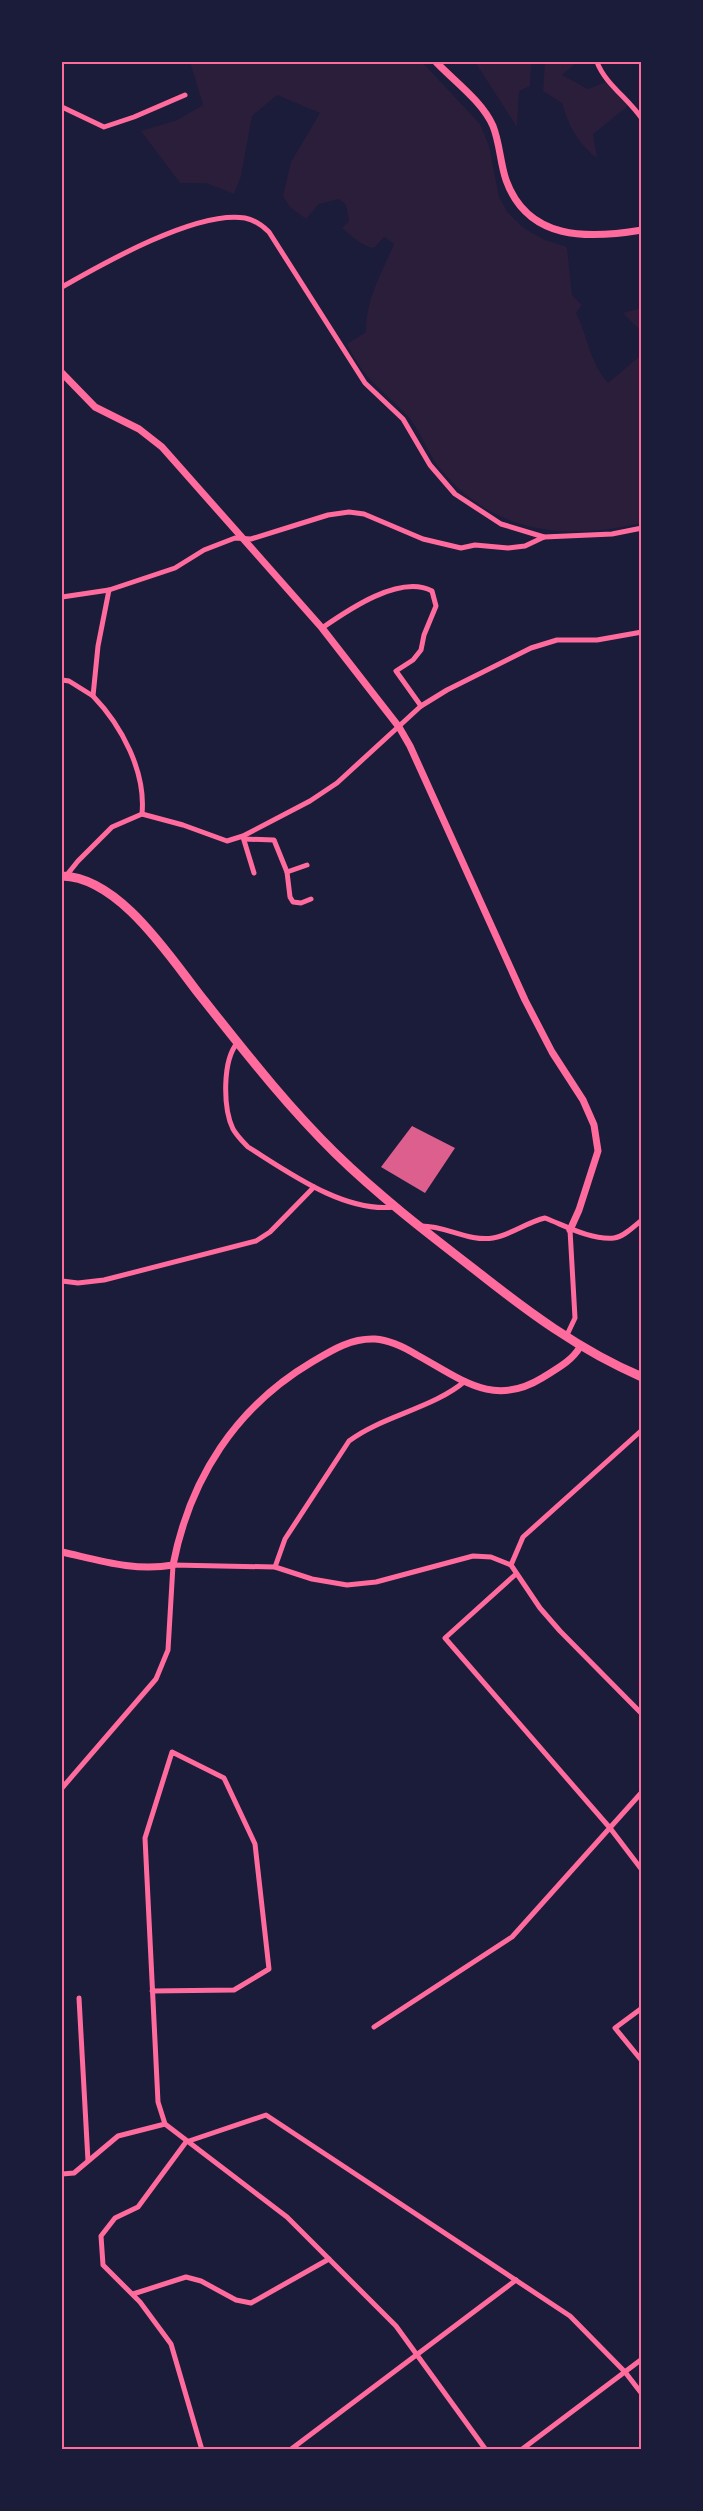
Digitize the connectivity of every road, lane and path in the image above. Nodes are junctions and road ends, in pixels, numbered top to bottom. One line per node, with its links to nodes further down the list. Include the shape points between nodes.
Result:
1 (436, 62): 6 (street, via 493,125 506,179 513,196 528,214 550,229 587,236)
2 (597, 62): 5 (street, via 600,71)
3 (185, 95): 4 (street, via 104,127)
4 (62, 107)
5 (642, 119)
6 (642, 230)
7 (62, 287): 10 (street, via 127,250 192,226 225,218 260,223 300,277 365,383 403,419 442,482 501,524)
8 (62, 373): 11 (street, via 95,407 139,429 162,447)
9 (642, 528): 10 (street, via 612,534)
10 (544, 537): 11 (street, via 525,546 461,548 423,539 364,514 349,512)
11 (243, 538): 12 (street, via 227,540 175,568); 14 (street)
12 (109, 590): 13 (street); 17 (street)
13 (62, 597)
14 (322, 628): 18 (street, via 379,594 418,586 432,591 436,606 422,650 396,671); 19 (street)
15 (642, 632): 18 (street, via 597,640 557,640 531,648)
16 (62, 680): 17 (street)
17 (93, 696): 20 (street, via 126,744 142,789)
18 (421, 706): 19 (street)
19 (399, 727): 21 (street, via 337,783); 32 (street, via 525,1000 594,1125 598,1151)
20 (142, 814): 21 (street, via 226,841); 25 (street, via 112,827)
21 (243, 837): 23 (street, via 274,840); 24 (street)
22 (307, 865): 23 (street)
23 (286, 872): 26 (street, via 293,902)
24 (254, 873)
25 (64, 876): 27 (main road, via 97,887 142,922)
26 (311, 899)
27 (238, 1042): 28 (street, via 231,1052 226,1090 233,1128 248,1147); 29 (main road, via 335,1153)
28 (314, 1187): 29 (street, via 371,1207); 33 (street, via 256,1241 104,1280)
29 (395, 1207): 31 (main road)
30 (642, 1220): 32 (street, via 614,1238)
31 (420, 1226): 32 (street, via 494,1238 545,1218); 34 (main road)
32 (570, 1230): 34 (street, via 574,1318)
33 (62, 1281)
34 (566, 1338): 35 (main road)
35 (580, 1347): 36 (main road); 37 (street, via 564,1364 520,1389 492,1392)
36 (642, 1377)
37 (465, 1381): 40 (street, via 405,1348 376,1339 351,1341 295,1372 258,1400 211,1461 190,1502); 42 (street, via 349,1442 285,1539)
38 (642, 1430): 41 (street, via 523,1537)
39 (62, 1552): 40 (street, via 122,1565)
40 (173, 1564): 42 (street); 45 (street, via 168,1650 156,1679)
41 (511, 1565): 42 (street, via 491,1557 473,1556 376,1582 347,1585); 43 (street)
42 (274, 1567)
43 (516, 1574): 44 (street, via 560,1631); 47 (street, via 445,1638)
44 (642, 1714)
45 (62, 1788)
46 (642, 1792): 47 (street)
47 (610, 1828): 48 (street); 52 (street, via 512,1937)
48 (642, 1870)
49 (152, 1991): 54 (street, via 234,1990 269,1969 255,1844 224,1778 172,1752 145,1838 147,1874 158,2102)
50 (79, 1998): 56 (street)
51 (642, 2008): 53 (street, via 615,2028)
52 (374, 2027)
53 (642, 2061)
54 (165, 2124): 55 (street); 56 (street, via 118,2136)
55 (186, 2142): 58 (street, via 287,2217); 59 (street, via 266,2115); 60 (street, via 138,2207 115,2218 100,2236 104,2265)
56 (88, 2161): 57 (street, via 74,2173)
57 (62, 2174)
58 (329, 2259): 60 (street, via 250,2302 236,2300 186,2277); 61 (street, via 396,2326)
59 (516, 2280): 61 (street); 63 (street, via 570,2316)
60 (132, 2294): 65 (street, via 171,2344)
61 (417, 2355): 66 (street); 67 (street)
62 (642, 2359): 63 (street)
63 (625, 2372): 64 (street); 68 (street)
64 (642, 2394)
65 (202, 2450)
66 (290, 2450)
67 (486, 2450)
68 (521, 2450)

